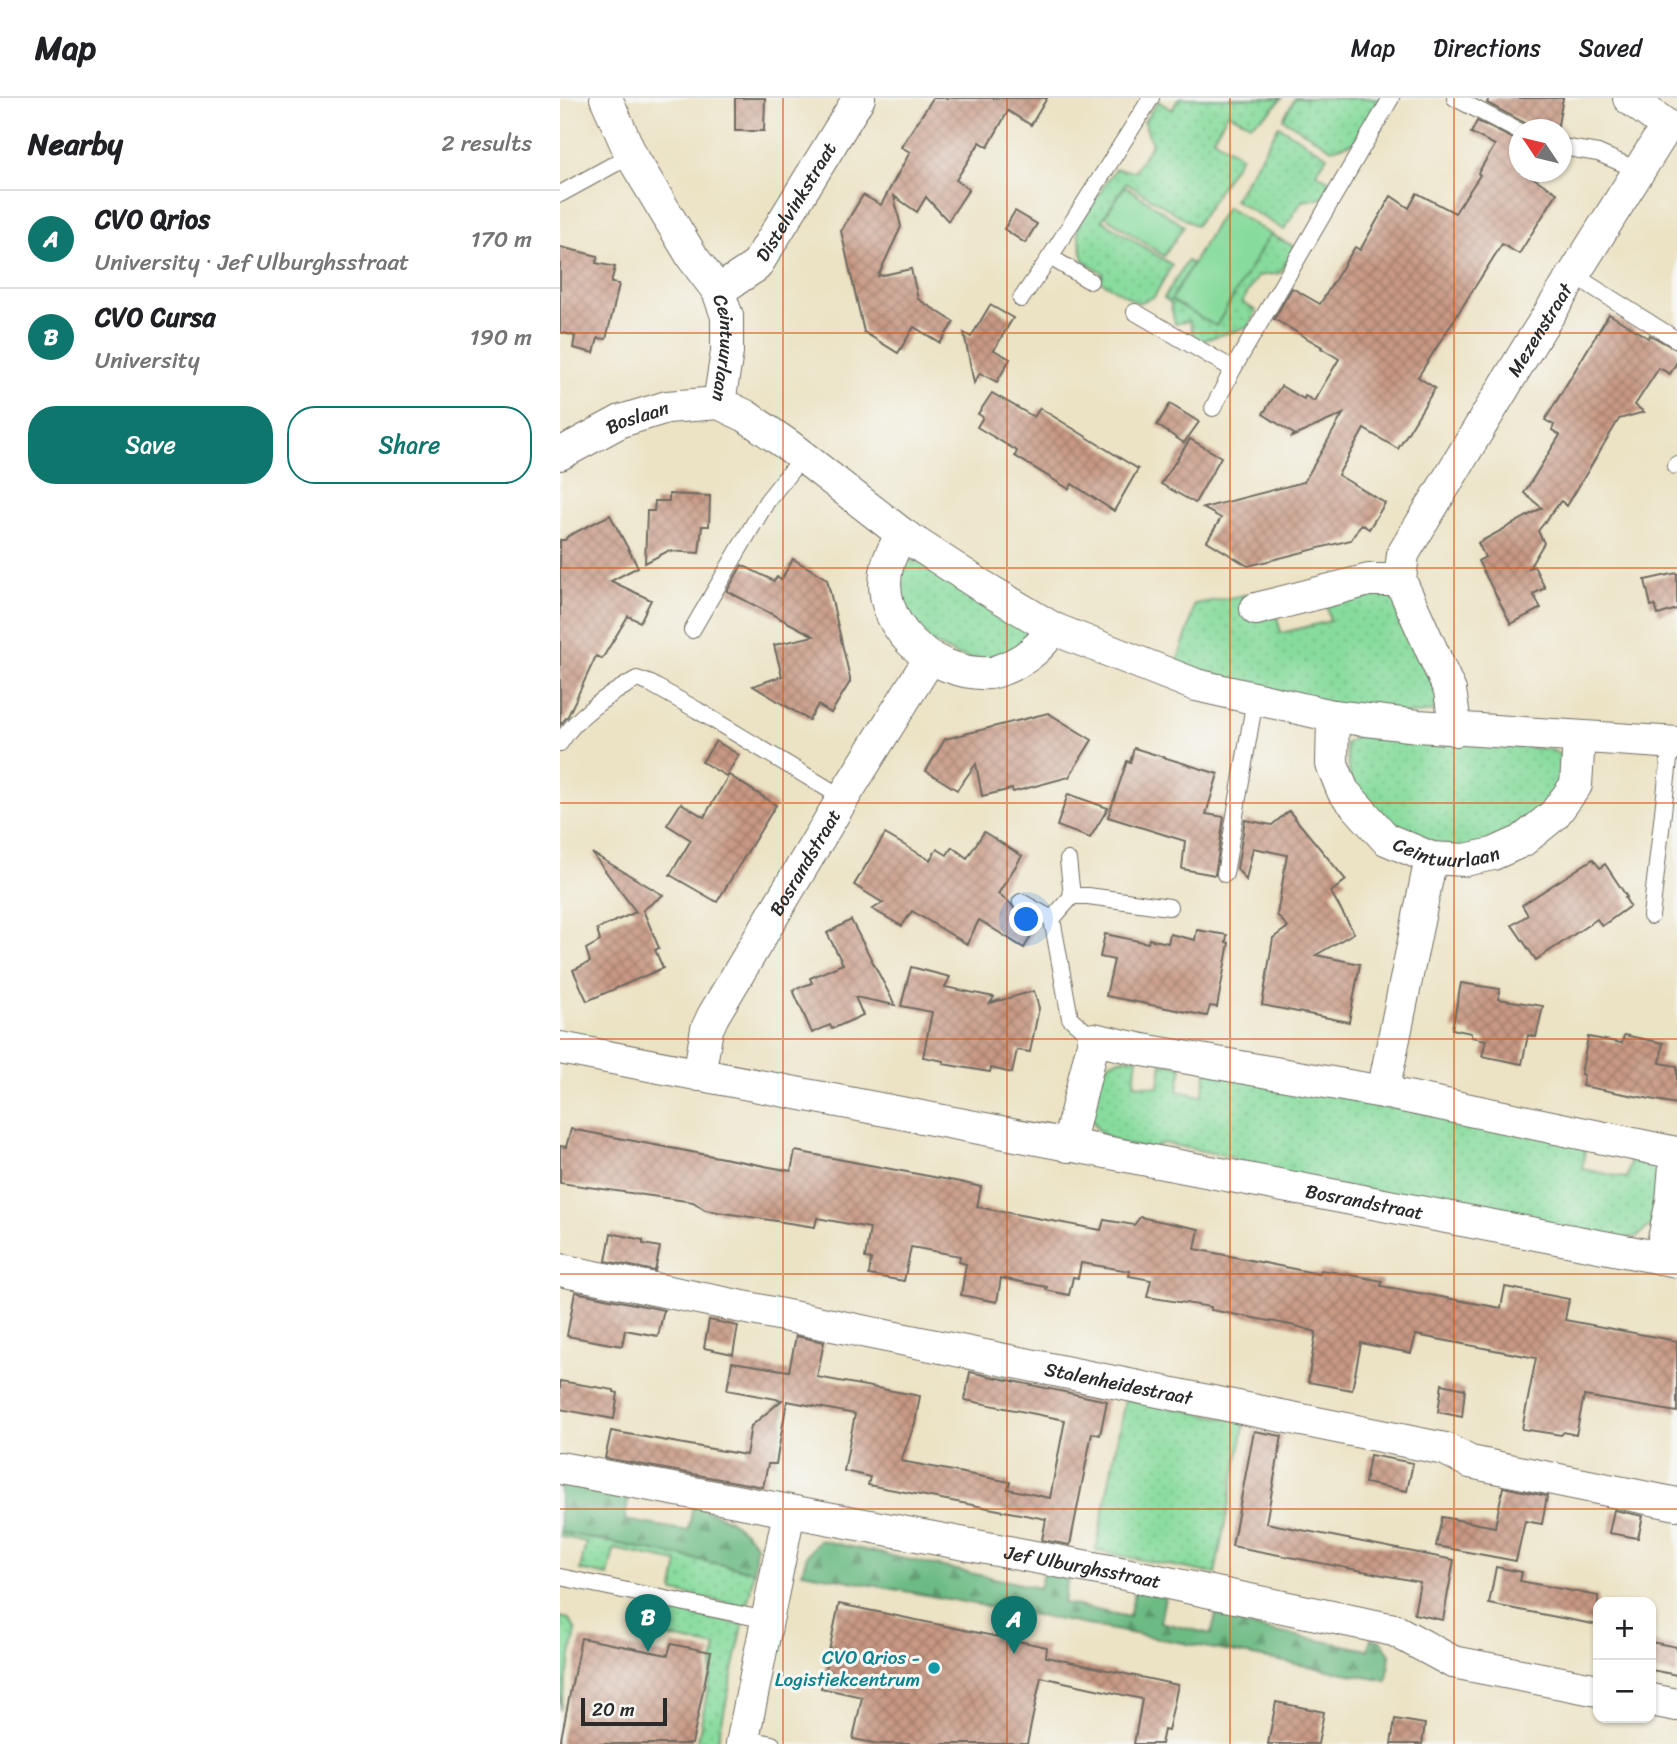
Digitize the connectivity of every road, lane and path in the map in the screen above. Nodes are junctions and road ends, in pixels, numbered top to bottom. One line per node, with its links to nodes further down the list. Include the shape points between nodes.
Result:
1 (606, 98): 10 (street, Ceintuurlaan)
2 (859, 98): 16 (street, Distelvinkstraat, via 756,267)
3 (1151, 98): 13 (lane)
4 (1391, 98): 20 (lane)
5 (1455, 98): 7 (lane)
6 (1629, 98): 8 (street, Mezenstraat)
7 (1509, 126)
8 (1672, 128): 11 (street, Mezenstraat)
9 (1572, 149): 11 (lane, via 1598,153)
10 (631, 155): 12 (lane); 16 (street, Ceintuurlaan)
11 (1638, 170): 14 (street, Mezenstraat)
12 (560, 194)
13 (1049, 257): 15 (lane); 17 (lane)
14 (1574, 275): 19 (lane); 26 (street, Mezenstraat, via 1411,539 1403,554)
15 (1090, 281)
16 (718, 291): 21 (street, Ceintuurlaan, via 727,316)
17 (1021, 299)
18 (1135, 312): 20 (lane)
19 (1677, 340)
20 (1233, 369): 22 (lane)
21 (719, 403): 23 (street, Boslaan, via 667,407 621,421); 24 (street, Ceintuurlaan, via 746,416)
22 (1213, 408)
23 (560, 454)
24 (802, 457): 25 (street, Ceintuurlaan); 29 (lane, via 767,501)
25 (902, 534): 28 (street, Ceintuurlaan); 30 (street, via 888,563 886,594 891,618 907,639)
26 (1400, 580): 27 (street, via 1369,580); 33 (street, via 1450,691)
27 (1256, 609)
28 (1054, 629): 30 (street, via 1023,661 991,673 964,670); 31 (street, Ceintuurlaan, via 1196,685)
29 (692, 630)
30 (930, 657): 37 (street, Bosrandstraat)
31 (1255, 699): 32 (street, Ceintuurlaan); 40 (lane)
32 (1333, 716): 33 (street, Ceintuurlaan); 38 (street, Ceintuurlaan, via 1332,764 1343,791 1385,839)
33 (1456, 730): 34 (street, Ceintuurlaan)
34 (1578, 738): 36 (street, Ceintuurlaan); 38 (street, Ceintuurlaan, via 1576,785 1543,824 1522,841 1493,854 1465,860)
35 (560, 743): 37 (lane, via 569,729 612,692 637,679)
36 (1674, 743): 44 (lane)
37 (843, 798): 48 (street, Bosrandstraat, via 713,1016)
38 (1431, 858): 49 (street)
39 (1068, 860): 41 (lane)
40 (1225, 874)
41 (1072, 896): 43 (lane); 45 (lane)
42 (1021, 902): 45 (lane)
43 (1169, 907)
44 (1651, 916)
45 (1052, 919): 46 (lane, via 1070,1018)
46 (1094, 1039): 49 (street, Bosrandstraat); 50 (street)
47 (560, 1048): 48 (street, Bosrandstraat)
48 (699, 1075): 50 (street, Bosrandstraat)
49 (1383, 1092): 51 (street, Bosrandstraat)
50 (1068, 1146): 52 (street, Bosrandstraat)
51 (1677, 1152): 52 (street, Bosrandstraat)
52 (1669, 1260)
53 (560, 1270): 55 (street, Stalenheidestraat, via 1445,1449 1470,1462)
54 (560, 1468): 56 (street, Jef Ulburghsstraat)
55 (1677, 1504)
56 (789, 1512): 58 (street); 59 (street, Jef Ulburghsstraat, via 1394,1630 1453,1662)
57 (560, 1577): 58 (lane)
58 (767, 1620): 62 (street)
59 (1593, 1689)
60 (1656, 1701): 61 (street)
61 (1677, 1705)
62 (752, 1742)

